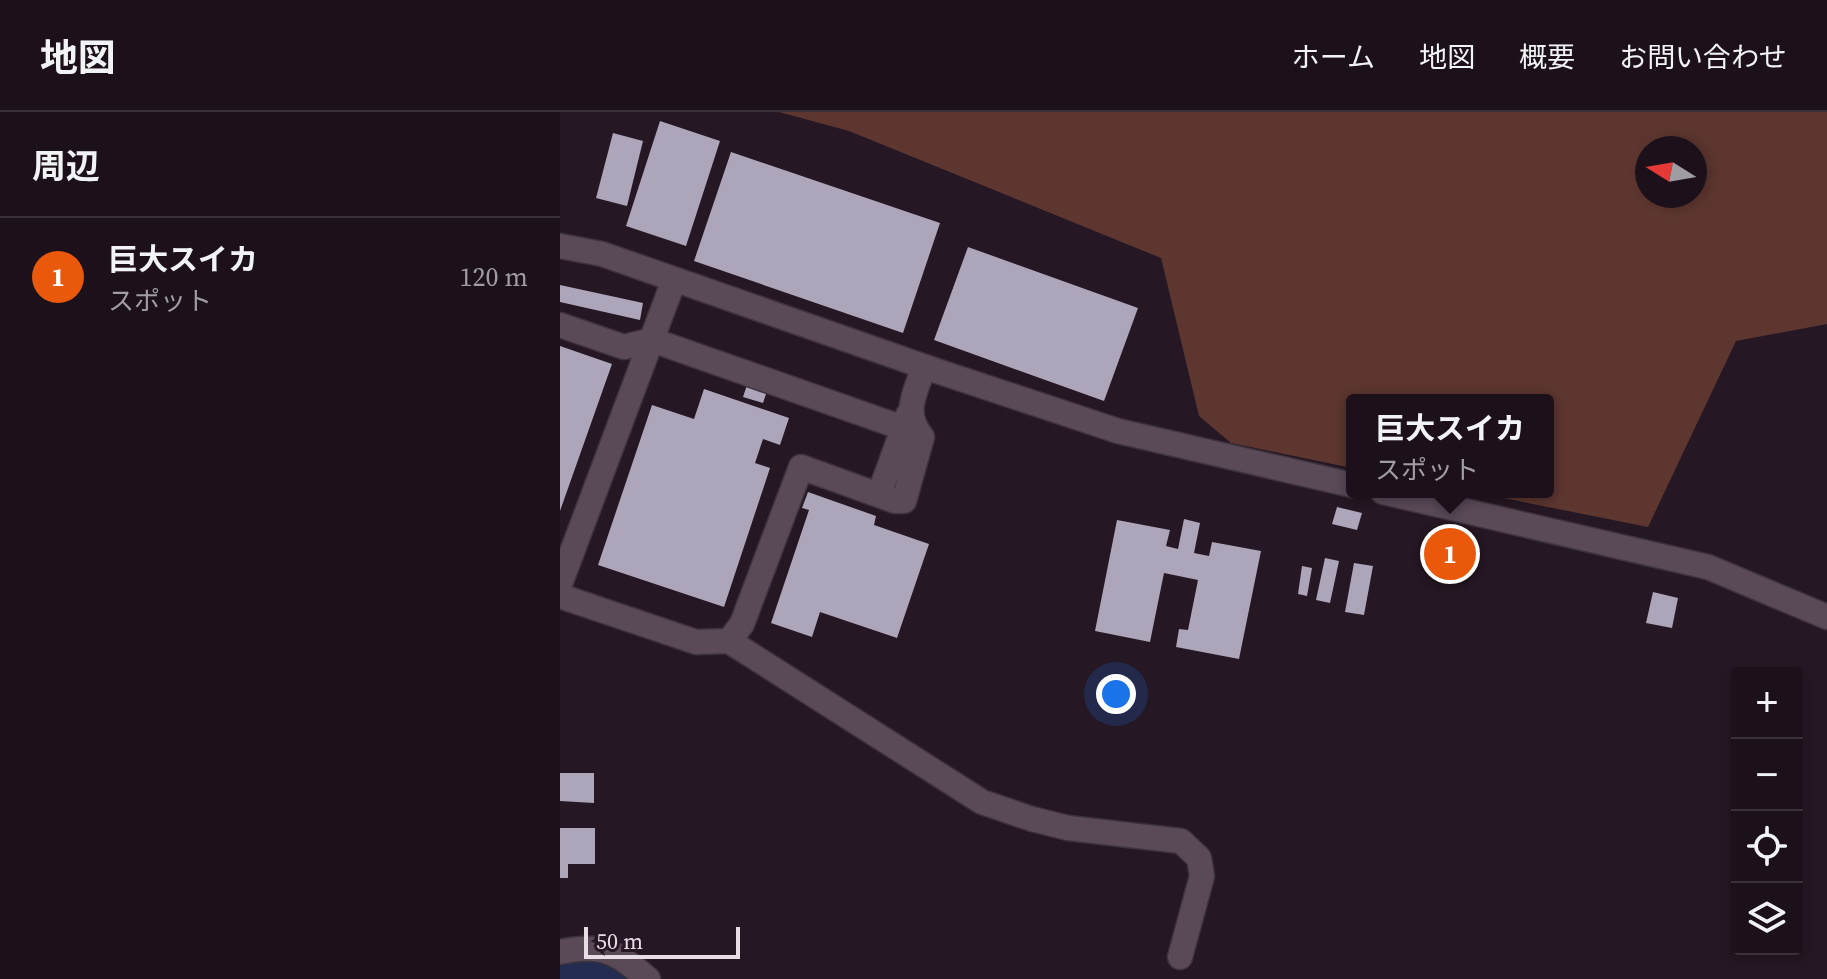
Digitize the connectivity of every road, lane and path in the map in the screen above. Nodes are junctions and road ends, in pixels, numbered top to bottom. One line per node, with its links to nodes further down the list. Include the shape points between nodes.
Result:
1 (560, 246): 2 (street, via 602,254)
2 (674, 280): 4 (street); 5 (street)
3 (560, 325): 4 (street, via 624,347)
4 (652, 340): 6 (street); 9 (street)
5 (924, 367): 6 (street); 7 (street, via 1118,431)
6 (907, 418): 12 (street, via 879,495 801,467 742,624)
7 (1346, 484)
8 (1409, 498): 11 (street, via 1708,567)
9 (560, 584)
10 (560, 596): 12 (street, via 696,642)
11 (1827, 617)
12 (729, 641): 14 (street, via 982,802 1068,828 1181,841 1199,858 1202,876)
13 (560, 952): 15 (street, via 584,947 613,952)
14 (1180, 957)
15 (648, 979)

